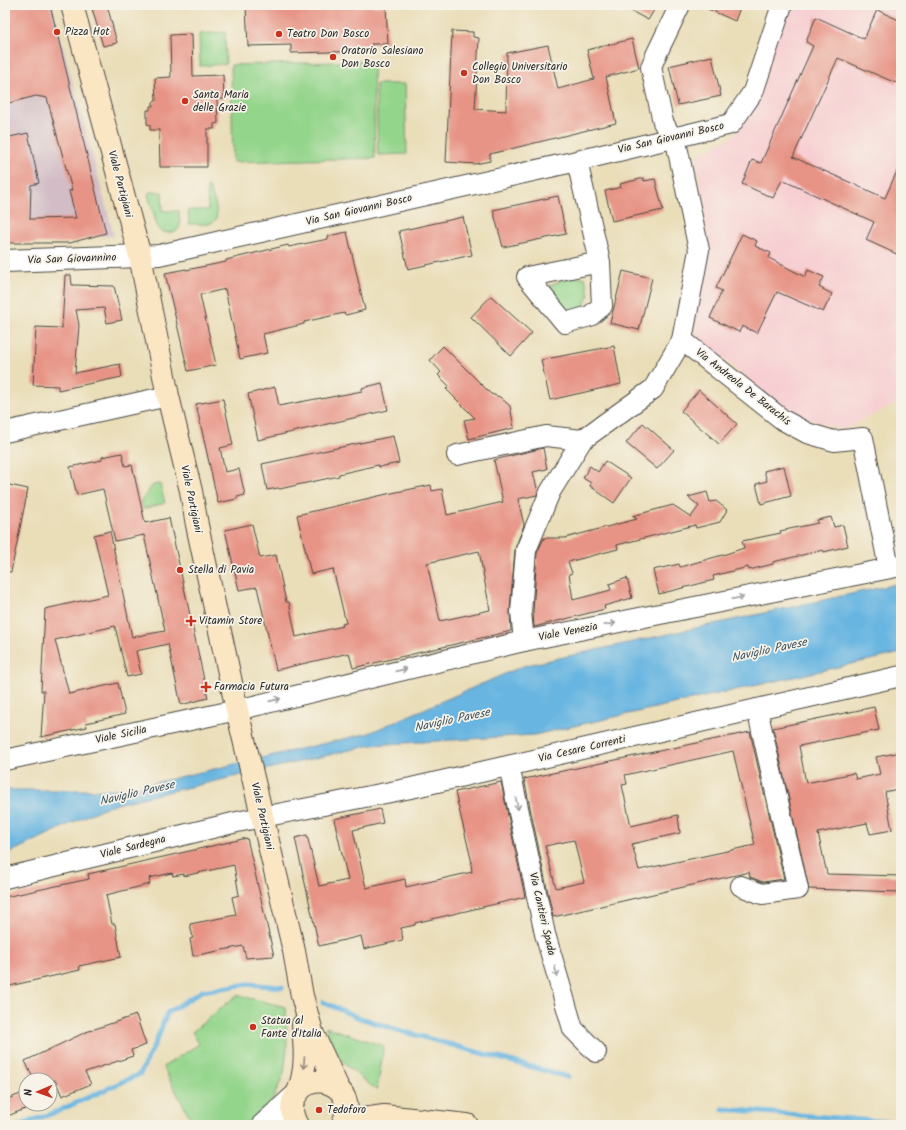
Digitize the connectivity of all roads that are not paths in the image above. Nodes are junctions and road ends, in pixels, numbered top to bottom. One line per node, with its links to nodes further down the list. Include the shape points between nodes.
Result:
1 (72, 5): 6 (main road, Viale Partigiani)
2 (680, 5): 4 (street, via 651,67 663,122 669,133)
3 (782, 5): 4 (street, Via San Giovanni Bosco, via 753,92 731,124)
4 (675, 137): 5 (street, Via San Giovanni Bosco); 9 (street, via 700,250)
5 (577, 161): 6 (street, Via San Giovanni Bosco, via 159,255); 8 (street)
6 (140, 256): 7 (street, Via San Giovannino); 10 (main road, Viale Partigiani)
7 (5, 261)
8 (600, 262)
9 (682, 340): 12 (street, via 653,390); 14 (street, Via Andreola De Barachis, via 783,420 807,433 834,441 863,438)
10 (168, 396): 11 (street); 18 (main road, Viale Partigiani, via 191,491)
11 (5, 432)
12 (582, 440): 13 (street, via 546,436); 15 (street, via 550,492 526,550 521,612)
13 (457, 455)
14 (895, 567): 15 (street, Viale Venezia, one-way to 14)
15 (524, 641): 18 (street, Viale Venezia, one-way to 15)
16 (901, 676): 17 (street, Via Cesare Correnti)
17 (757, 709): 20 (street, Via Cesare Correnti); 23 (street, via 798,889 762,894)
18 (238, 716): 19 (street, Viale Sicilia); 21 (main road, Viale Partigiani)
19 (5, 760)
20 (509, 766): 21 (street, Via Cesare Correnti); 25 (street, Via Cantieri Spada, one-way to 25, via 545,934 573,1029)
21 (262, 817): 22 (street, Viale Sardegna); 24 (main road, Viale Partigiani, via 294,951)
22 (5, 878)
23 (741, 886)
24 (302, 996): 26 (main road, Viale Partigiani, via 312,1032); 27 (main road, Viale Partigiani, one-way to 27, via 305,1054 304,1073)
25 (596, 1052)
26 (339, 1090): 27 (main road, via 326,1082 317,1082 308,1084); 28 (main road, via 358,1104); 31 (main road, Viale Partigiani, via 347,1108)
27 (297, 1094): 29 (street); 30 (main road, Viale Partigiani, via 292,1105 292,1114)
28 (384, 1116): 31 (main road); 32 (main road)
29 (263, 1125)
30 (297, 1125)
31 (342, 1125)
32 (467, 1125)

